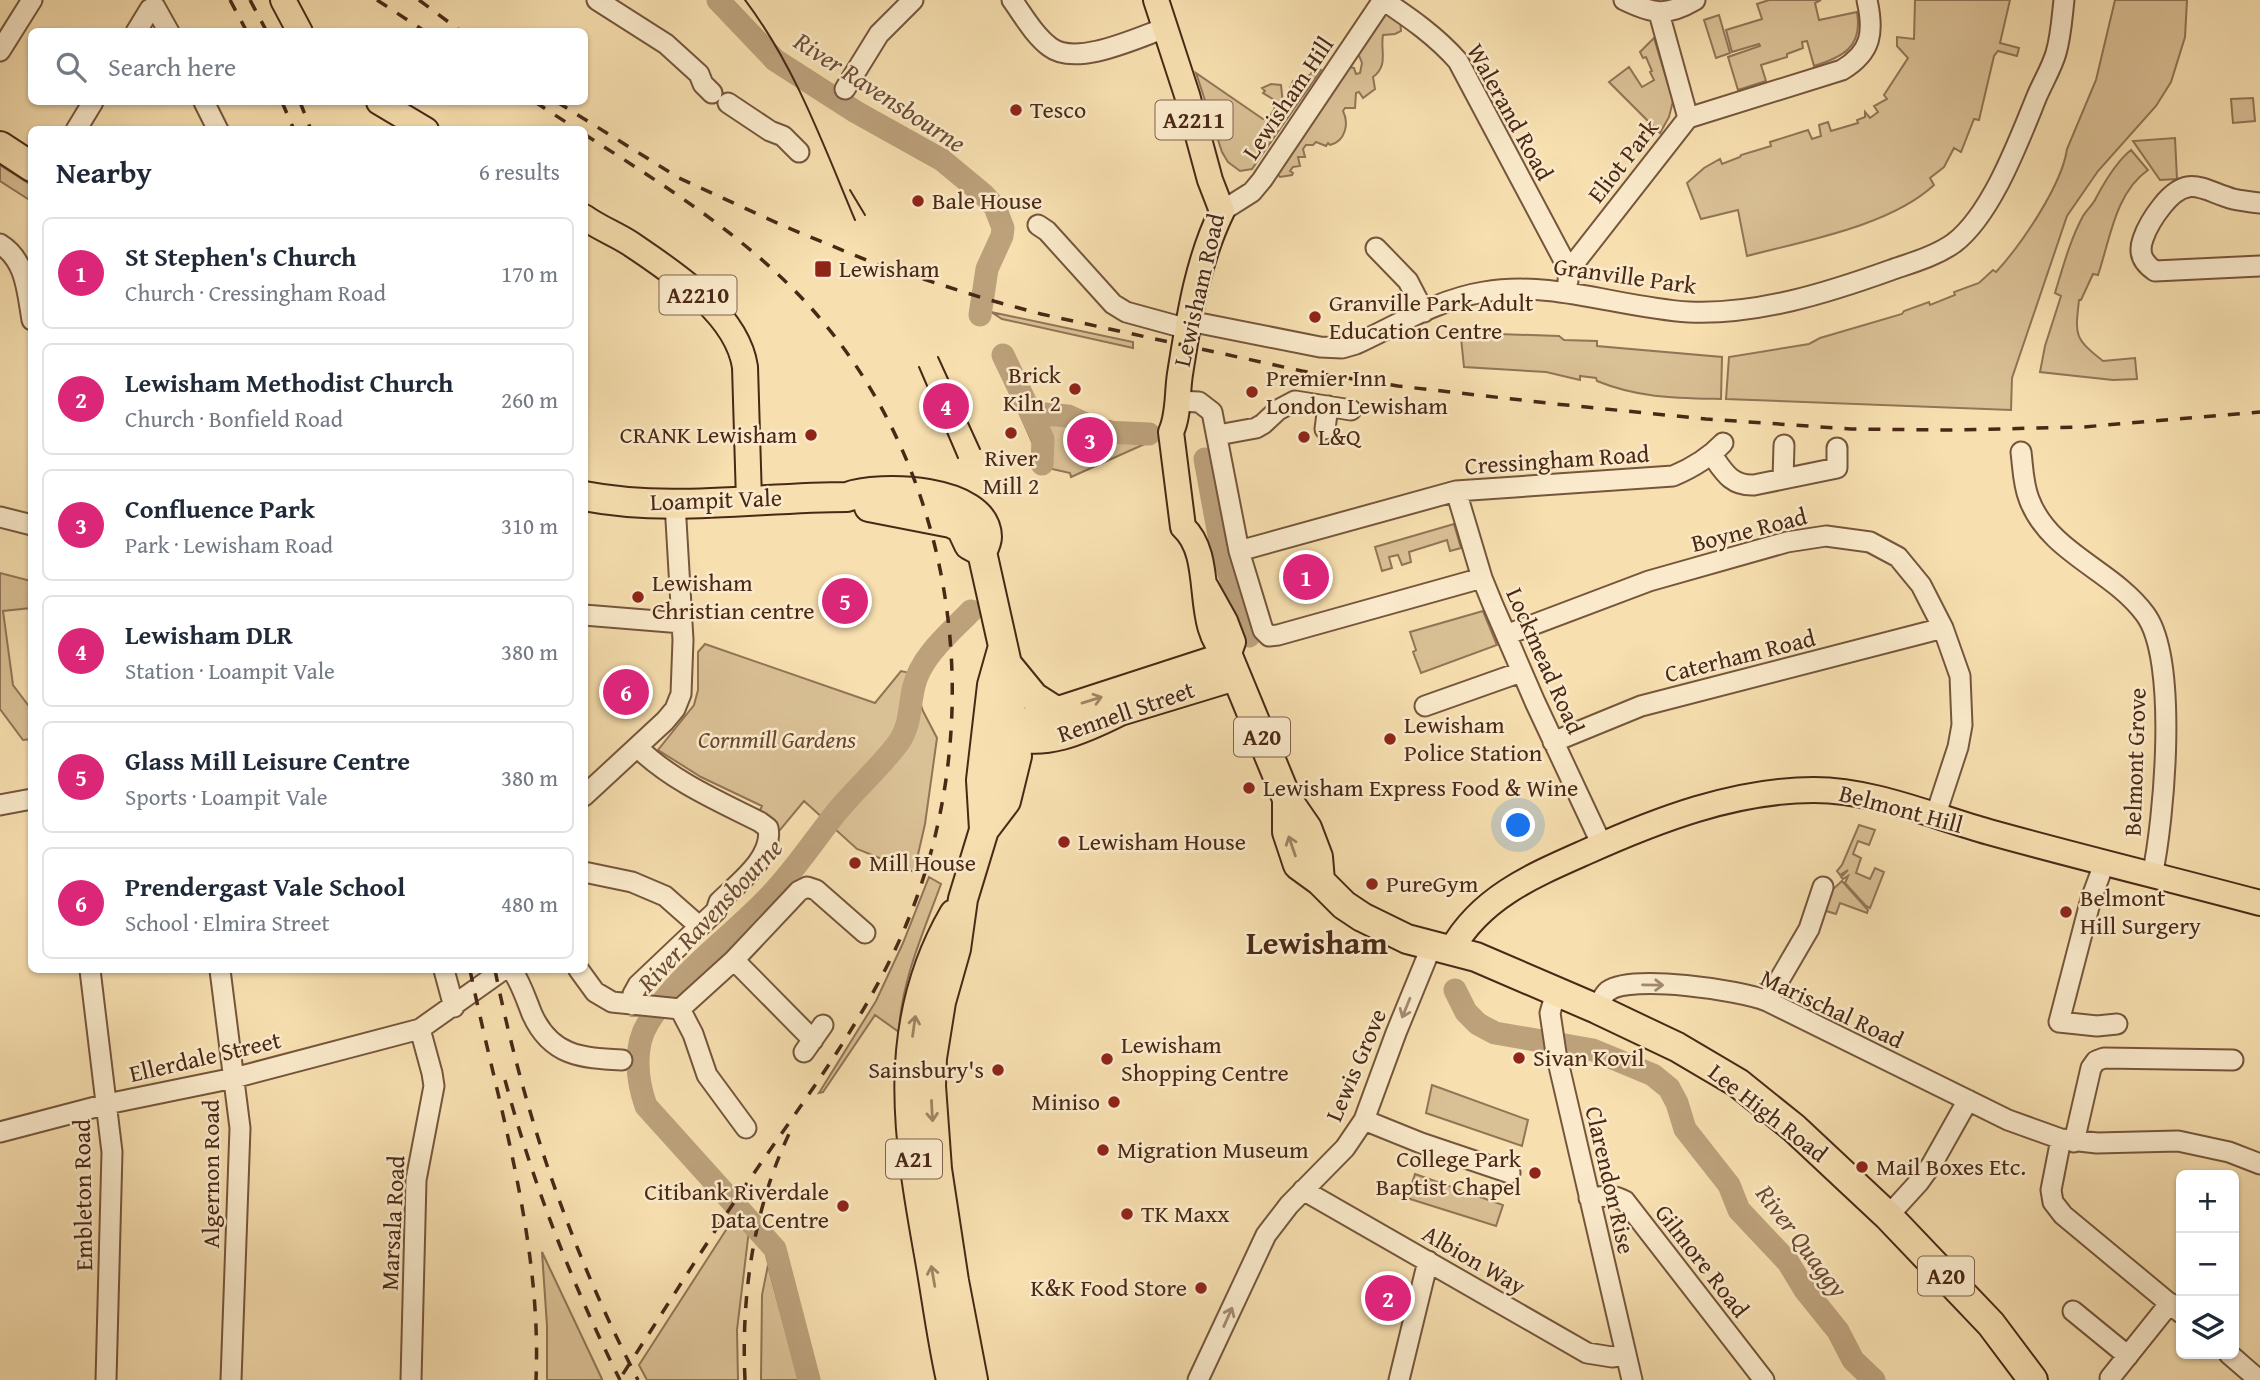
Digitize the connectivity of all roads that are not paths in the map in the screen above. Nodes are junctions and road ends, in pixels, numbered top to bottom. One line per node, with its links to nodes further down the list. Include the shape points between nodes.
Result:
1 (32, 0): 17 (street)
2 (283, 0): 15 (main road)
3 (597, 0): 27 (street, via 666,44 720,98 783,136)
4 (913, 0): 18 (street, via 879,34)
5 (1012, 0): 16 (street, via 1051,49 1066,53 1101,50)
6 (1156, 0): 16 (main road, Lewisham Road / A2211)
7 (1383, 0): 30 (street, Lewisham Hill, via 1262,180); 36 (street, Walerand Road, via 1444,45 1458,61)
8 (1625, 0): 12 (street)
9 (1695, 0): 12 (street)
10 (1867, 0): 22 (street, via 1871,30 1863,52 1842,70)
11 (2064, 0): 37 (street, Granville Park, via 2056,53 2008,164 1979,214 1954,243 1937,253 1854,283 1745,309 1659,309)
12 (1660, 13): 22 (street, Eliot Park)
13 (138, 28): 14 (street, via 155,7)
14 (167, 28)
15 (298, 28)
16 (1165, 28): 30 (main road, Lewisham Road / A2211)
17 (0, 51)
18 (845, 89)
19 (91, 105): 23 (street)
20 (206, 105): 24 (street)
21 (384, 105): 25 (main road)
22 (1688, 117): 36 (street, Eliot Park)
23 (78, 126)
24 (216, 126)
25 (419, 126)
26 (0, 146): 28 (highway)
27 (799, 152)
28 (28, 164)
29 (2260, 202): 35 (street, via 2187,186 2160,208 2141,250 2155,271)
30 (1222, 211): 40 (main road, Lewisham Road, via 1209,239)
31 (588, 222): 52 (main road, A2210, via 671,272 710,306 740,346 745,367)
32 (1038, 225): 40 (street, Granville Park, via 1113,304 1126,312)
33 (0, 244): 38 (street, via 16,256)
34 (1376, 248): 39 (street, via 1408,281)
35 (2260, 267)
36 (1569, 270): 37 (street)
37 (1566, 292): 39 (street, Granville Park, via 1525,288 1483,292)
38 (28, 301)
39 (1423, 312): 40 (street, Granville Park, via 1342,348)
40 (1189, 325): 43 (main road, Lewisham Road)
41 (1328, 406): 42 (street); 44 (street); 45 (street, via 1295,401 1256,428)
42 (1351, 410)
43 (1176, 411): 45 (street, via 1199,402 1210,408); 63 (main road, via 1186,438 1197,526 1192,536 1206,587 1233,642)
44 (1325, 429)
45 (1218, 435): 56 (street)
46 (1784, 445): 49 (street)
47 (1837, 448): 49 (street, Cressingham Road, via 1837,468)
48 (2021, 452): 79 (street, Belmont Grove, via 2025,486 2035,512 2060,542 2129,594 2147,616 2157,643 2163,674 2165,761)
49 (1783, 479): 50 (street, Cressingham Road, via 1743,486 1734,482 1718,449 1673,476)
50 (1456, 491): 56 (street, Cressingham Road); 58 (street, Lockmead Road)
51 (588, 497): 53 (highway, Loampit Vale)
52 (749, 500): 53 (highway, Loampit Vale); 57 (highway, Loampit Vale, via 847,497 881,490 958,502 974,511 984,526 987,537)
53 (675, 503): 60 (street)
54 (0, 517): 55 (street)
55 (28, 524)
56 (1239, 551): 58 (street, via 1269,636)
57 (982, 552): 65 (highway, Rennell Street)
58 (1482, 578): 62 (street, Lockmead Road)
59 (588, 615): 60 (street)
60 (682, 623): 70 (street, via 681,694 670,715)
61 (1943, 628): 62 (street, Boyne Road, via 1921,585 1898,557 1870,542 1826,536 1787,541 1649,581); 69 (street, Caterham Road, via 1641,706); 74 (street, Boyne Road, via 1959,676 1962,725)
62 (1506, 635): 64 (street, Lockmead Road)
63 (1232, 666): 67 (highway, Rennell Street, one-way to 63); 68 (highway, Rennell Street, via 1103,720 1040,740); 85 (highway, A20, via 1287,799 1307,828 1318,857 1320,881 1362,917 1407,939)
64 (1521, 672): 66 (street); 69 (street, Lockmead Road)
65 (1003, 675): 67 (highway, Rennell Street); 68 (highway, via 1000,729); 75 (highway, A21, via 981,780)
66 (1425, 706)
67 (1056, 711): 68 (highway, Rennell Street / A21, via 1034,719)
68 (1016, 737): 75 (highway, A21, via 1005,752)
69 (1553, 742): 76 (street, Lockmead Road)
70 (637, 747): 71 (street); 83 (street, via 668,774 768,828 765,852)
71 (588, 792)
72 (28, 800): 73 (street)
73 (0, 805)
74 (1936, 817): 76 (main road, Belmont Hill, via 1855,793 1777,792 1698,809); 77 (main road, Belmont Hill)
75 (983, 818): 81 (highway, A21)
76 (1602, 845): 85 (main road, Belmont Hill, via 1507,891)
77 (2104, 864): 79 (main road, Belmont Hill); 99 (street, via 2059,1022)
78 (588, 874): 83 (street, via 632,881 665,896)
79 (2152, 876): 82 (main road, Belmont Hill)
80 (1823, 887): 94 (street, via 1809,929)
81 (963, 899): 126 (highway, A21, one-way to 81, via 915,1172 909,1082 917,1006 937,944); 127 (highway, A21, one-way to 127, via 956,949 935,1030 931,1086 940,1191)
82 (2260, 903)
83 (699, 926): 95 (street, via 638,985)
84 (865, 933): 86 (street, via 807,887)
85 (1442, 947): 93 (highway, Lee High Road / A20); 107 (street, Lewis Grove, one-way to 107, via 1400,1024)
86 (734, 960): 97 (street); 101 (street)
87 (90, 973): 106 (street, Embleton Road)
88 (220, 973): 104 (street, Algernon Road)
89 (445, 973): 96 (street)
90 (499, 973): 96 (street, Ellerdale Street)
91 (513, 973): 102 (street, via 549,1040 567,1053)
92 (581, 973): 95 (street, via 595,992)
93 (1556, 992): 98 (highway, Lee High Road / A20); 114 (street, Clarendon Rise, via 1550,1006 1551,1026)
94 (1767, 1001): 98 (street, Marischal Road, one-way to 94, via 1609,990 1623,985 1693,986 1737,991); 105 (street, Marischal Road)
95 (632, 1005): 97 (street)
96 (454, 1007): 100 (street, Ellerdale Street)
97 (670, 1009): 108 (street, via 692,1034 706,1074)
98 (1597, 1009): 115 (highway, Lee High Road / A20, via 1677,1047 1738,1083)
99 (2117, 1024)
100 (420, 1030): 104 (street, Ellerdale Street); 125 (street, Marsala Road, via 433,1086 416,1180)
101 (814, 1039)
102 (622, 1060)
103 (2233, 1060): 110 (street, via 2096,1061)
104 (234, 1078): 106 (street, Ellerdale Street); 124 (street, Algernon Road, via 240,1128)
105 (1968, 1100): 110 (street, Marischal Road); 115 (street, via 1933,1164)
106 (107, 1104): 109 (street, Ellerdale Street); 123 (street, Embleton Road, via 112,1152)
107 (1364, 1120): 112 (street); 113 (street, Lewis Grove, via 1345,1148)
108 (747, 1128)
109 (0, 1132)
110 (2068, 1140): 111 (street, via 2178,1141); 117 (street, via 2053,1176 2053,1202)
111 (2260, 1164)
112 (1510, 1173)
113 (1303, 1189): 116 (street, Albion Way); 128 (street, Lewis Grove, one-way to 113, via 1266,1235)
114 (1589, 1198): 119 (street, Clarendon Rise); 131 (street, Gilmore Road, via 1617,1196 1625,1202)
115 (1888, 1216): 132 (highway, Lee High Road / A20, via 1992,1324)
116 (1428, 1261): 119 (street, Albion Way, via 1587,1353); 129 (street)
117 (2176, 1308): 120 (street)
118 (2073, 1311): 120 (street)
119 (1626, 1355): 130 (street, Clarendon Rise)
120 (2127, 1356): 122 (street)
121 (2235, 1359): 133 (street)
122 (2109, 1378)
123 (106, 1380)
124 (231, 1380)
125 (411, 1380)
126 (951, 1380)
127 (973, 1380)
128 (1198, 1380)
129 (1399, 1380)
130 (1632, 1380)
131 (1764, 1380)
132 (2034, 1380)
133 (2259, 1380)

